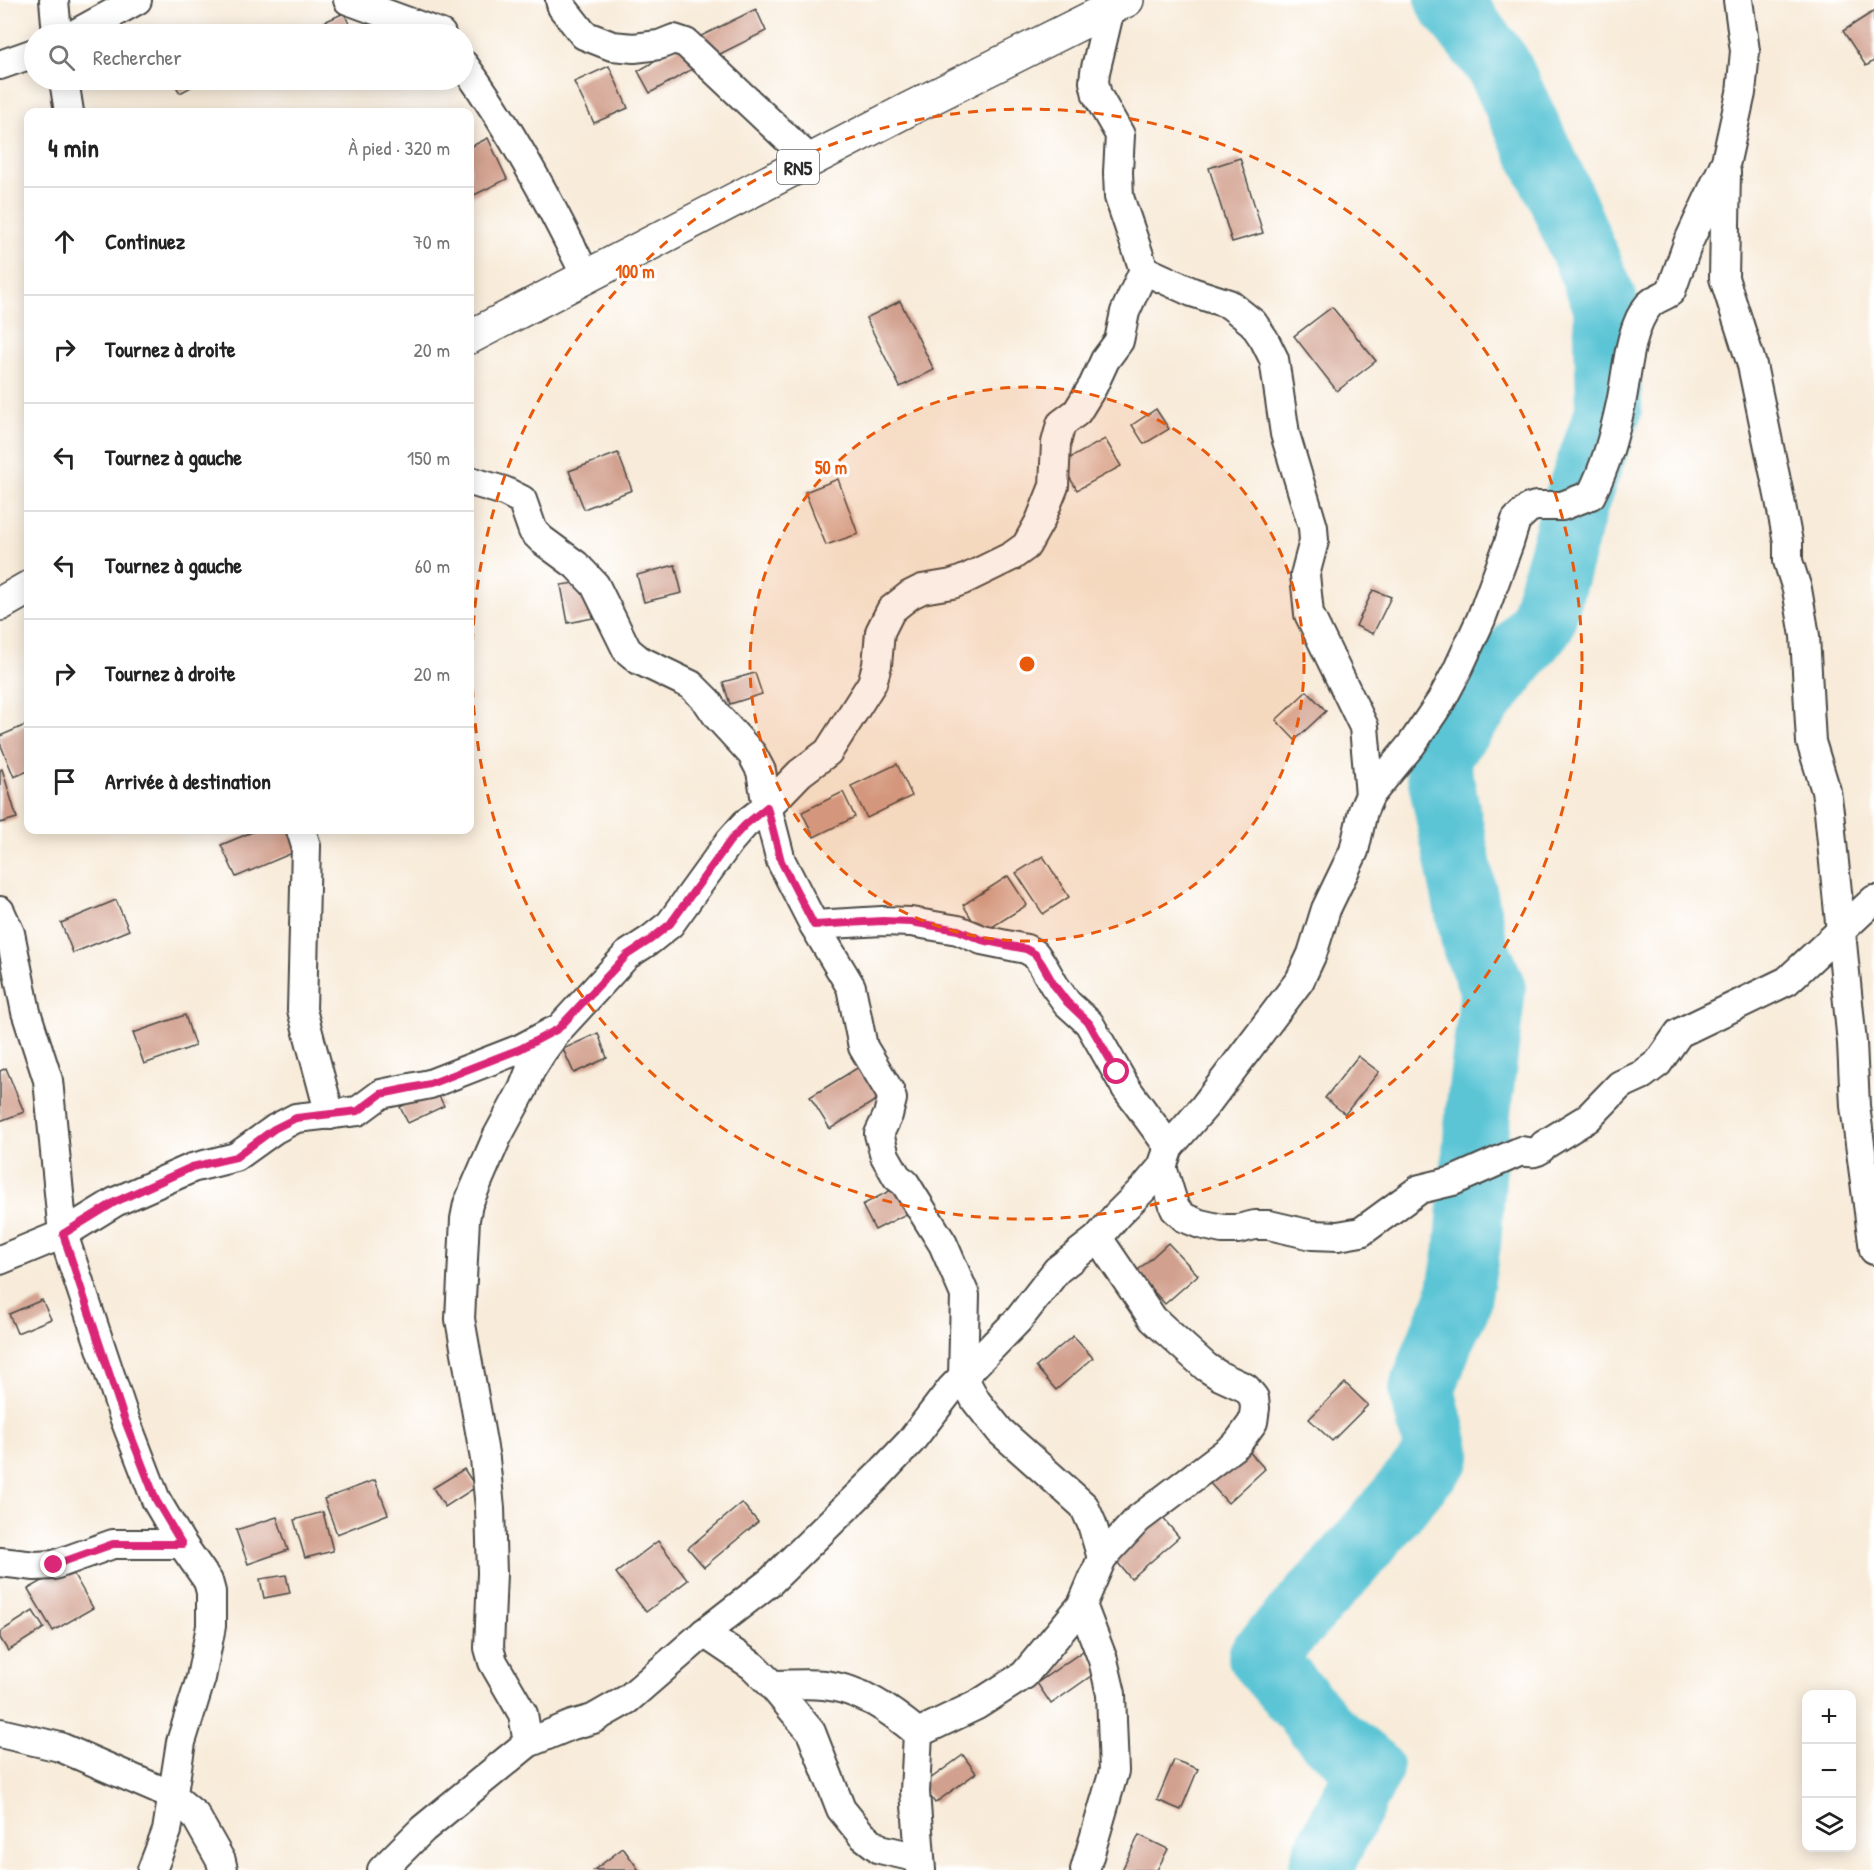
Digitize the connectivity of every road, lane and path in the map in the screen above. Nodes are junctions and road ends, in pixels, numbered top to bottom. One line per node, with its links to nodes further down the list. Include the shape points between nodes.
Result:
1 (54, 0): 8 (street)
2 (137, 0): 9 (street)
3 (348, 0): 10 (street)
4 (419, 0): 11 (street)
5 (560, 0): 17 (street, via 584,35 612,46 634,48 674,39 687,43)
6 (1738, 0): 18 (street, via 1745,51 1741,93)
7 (1119, 5): 17 (highway, RN5); 19 (street, via 1094,82 1097,95 1120,135 1119,197)
8 (56, 24)
9 (93, 24)
10 (413, 24)
11 (434, 24)
12 (24, 57): 13 (street)
13 (0, 65)
14 (474, 79): 20 (street, via 557,217)
15 (66, 90): 16 (street)
16 (68, 108)
17 (810, 160): 20 (highway, RN5)
18 (1726, 161): 25 (street, via 1688,243 1671,291 1649,304 1641,319 1627,359 1613,439 1591,495 1562,506 1529,508 1516,520 1481,619 1446,691 1412,744); 31 (street, via 1724,278 1752,366 1788,542 1788,561 1797,589 1805,636 1811,742 1830,812)
19 (1144, 270): 25 (street, via 1229,304 1253,323 1274,359 1285,434 1313,527 1314,541 1305,575 1309,614 1364,727); 26 (street, via 1125,312 1119,341 1077,412 1061,424 1054,486 1026,546 963,580 922,589 891,610 880,632 872,683 828,752 800,773)
20 (586, 276): 21 (highway, RN5)
21 (474, 335)
22 (474, 483): 26 (street, via 522,500 533,531 596,585 627,650 639,660 691,685 707,701 752,754 761,771)
23 (24, 590): 24 (highway)
24 (0, 604)
25 (1370, 795): 34 (street, via 1354,851 1326,909 1300,980)
26 (767, 807): 30 (street, via 781,861); 32 (street, via 730,841 670,924 627,955)
27 (302, 834): 33 (street, via 306,846 302,1010)
28 (1874, 900): 31 (street)
29 (0, 910): 35 (street, via 10,933 26,1012 48,1080)
30 (814, 925): 34 (street, via 911,922 958,930 1035,954 1067,1002 1089,1023); 39 (street, via 851,987 863,1047 890,1092 888,1115 879,1134 885,1156 943,1244 965,1295)
31 (1840, 932): 34 (street, via 1787,981 1679,1033 1658,1063 1620,1085 1588,1118 1541,1150 1532,1154 1521,1151 1453,1181 1420,1189 1361,1232 1338,1236 1269,1225 1230,1229 1200,1224 1175,1209); 37 (street, via 1855,1106)
32 (558, 1029): 33 (street, via 520,1049 430,1084 381,1094 358,1111); 48 (street, via 530,1071 468,1203 460,1319 490,1508 489,1648 493,1662 524,1714)
33 (330, 1116): 35 (street, via 296,1118 236,1157 192,1167 115,1202)
34 (1166, 1157): 36 (street)
35 (63, 1234): 38 (street); 40 (street, via 124,1418 156,1500)
36 (1098, 1238): 39 (street, via 1057,1270 1019,1318); 41 (street, via 1153,1319 1206,1366 1246,1388 1254,1398 1255,1408 1253,1422 1237,1444 1138,1519)
37 (1874, 1250)
38 (0, 1260)
39 (963, 1377): 41 (street, via 1000,1431 1084,1506); 44 (street, via 878,1476 771,1581)
40 (182, 1544): 42 (street, via 113,1544 54,1565); 49 (street, via 208,1581 211,1626)
41 (1102, 1558): 43 (street)
42 (0, 1562)
43 (1083, 1605): 47 (street, via 1024,1675 978,1705); 54 (street, via 1111,1694 1114,1771)
44 (704, 1633): 45 (street, via 741,1656); 48 (street, via 613,1709)
45 (772, 1685): 47 (street, via 822,1684 846,1688 872,1699); 50 (street, via 812,1732 846,1817 880,1849)
46 (0, 1733): 49 (street, via 60,1747)
47 (918, 1733): 50 (street, via 915,1792)
48 (528, 1743): 53 (street, via 423,1829)
49 (171, 1796): 51 (street, via 166,1831); 52 (street, via 195,1815)
50 (920, 1864)
51 (152, 1870)
52 (223, 1870)
53 (382, 1870)
54 (1085, 1870)

